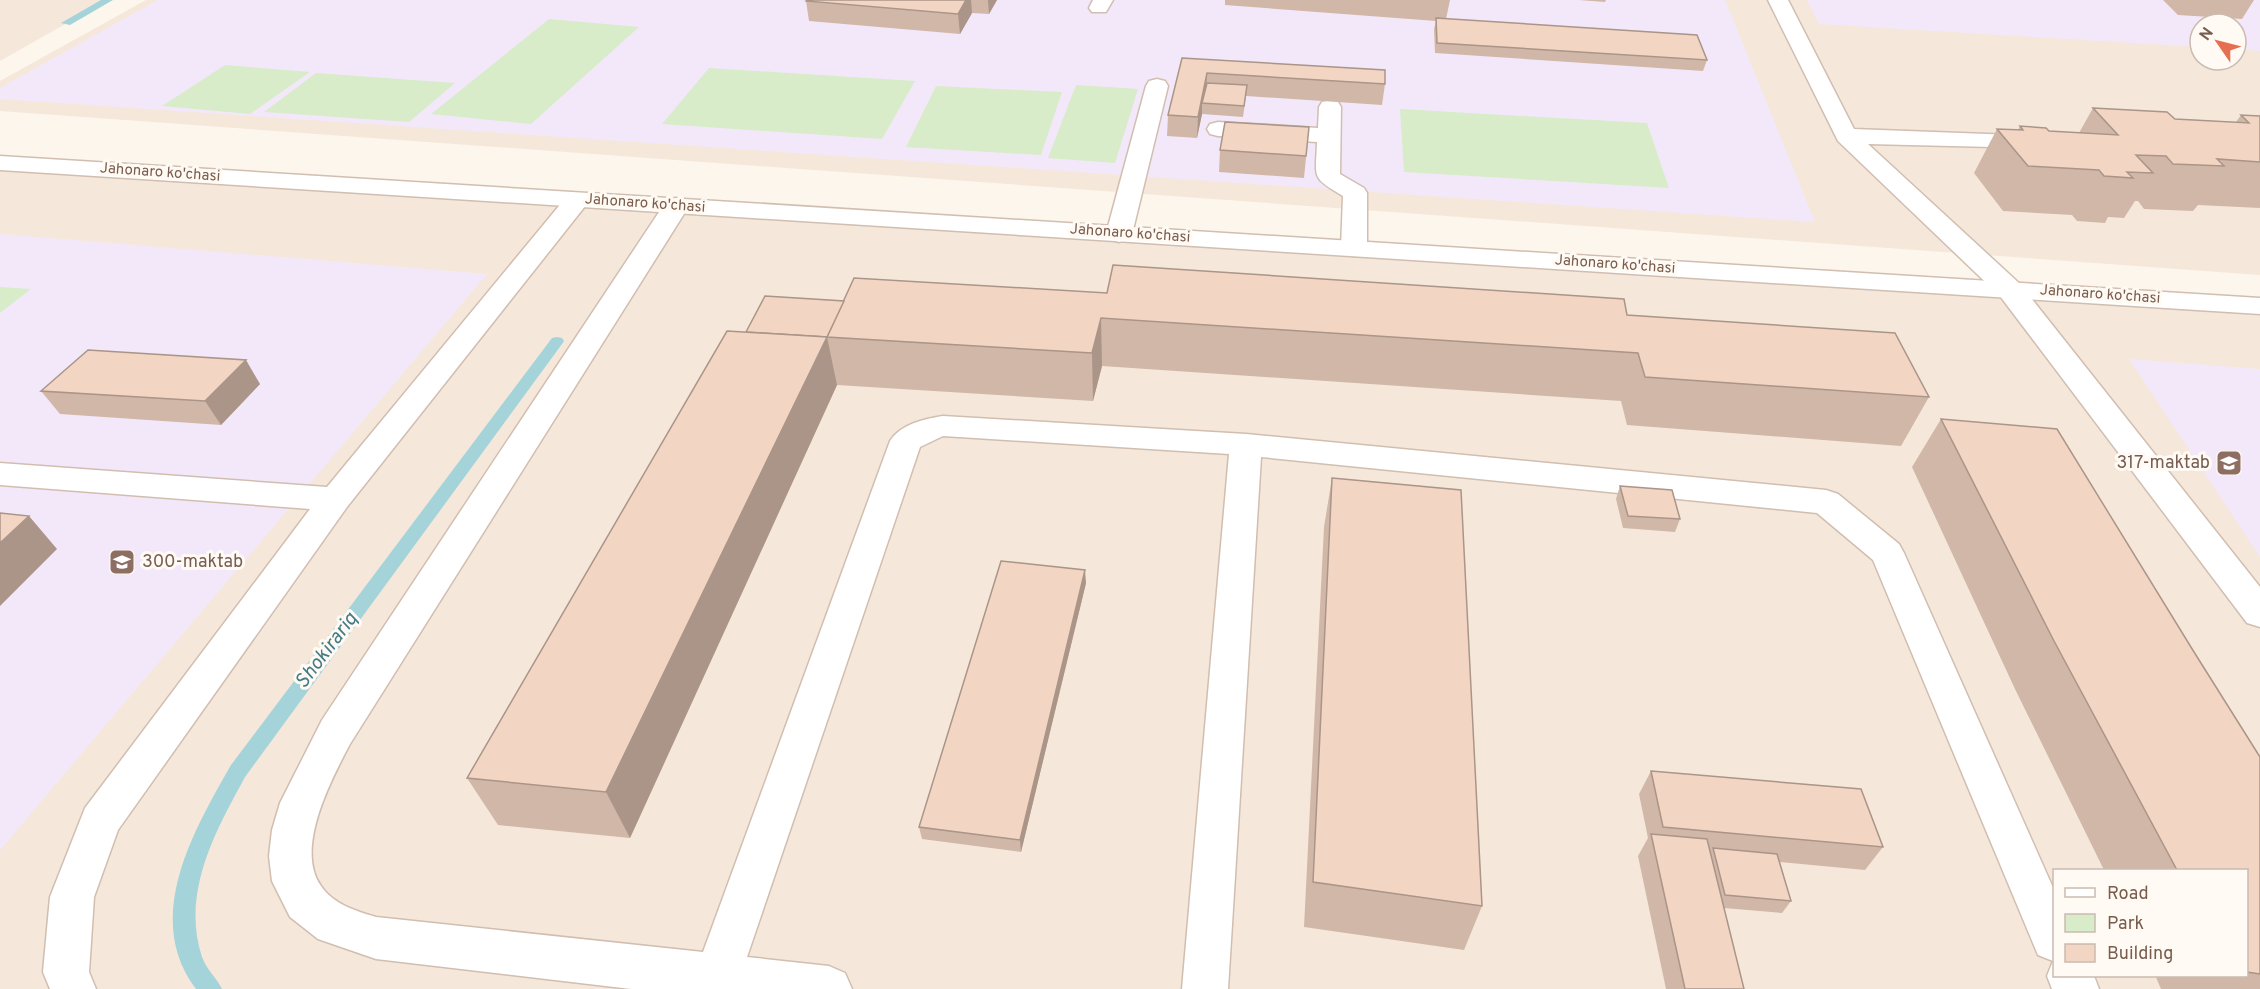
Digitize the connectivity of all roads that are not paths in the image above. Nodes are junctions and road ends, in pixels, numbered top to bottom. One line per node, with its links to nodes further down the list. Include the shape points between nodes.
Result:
1 (1778, 0): 6 (street)
2 (1157, 86): 11 (street)
3 (1330, 107): 5 (street)
4 (1218, 129): 5 (street)
5 (1329, 136): 12 (street, via 1328,177 1355,193)
6 (1846, 136): 7 (street); 13 (street)
7 (2059, 141)
8 (0, 164): 9 (street, Jahonaro ko'chasi)
9 (577, 200): 10 (street, Jahonaro ko'chasi); 17 (street)
10 (676, 206): 11 (street, Jahonaro ko'chasi); 20 (street, via 336,732 299,805 291,838 292,872 309,905 328,921 359,933 394,941)
11 (1119, 234): 12 (street, Jahonaro ko'chasi)
12 (1354, 248): 13 (street, Jahonaro ko'chasi)
13 (2010, 290): 14 (street, Jahonaro ko'chasi); 18 (street)
14 (2260, 306)
15 (1246, 445): 19 (street, via 1827,502 1887,553); 20 (street, via 943,426 927,429 906,441); 23 (street)
16 (0, 474): 17 (street)
17 (335, 499): 21 (street, via 100,821 72,897 66,972)
18 (2260, 613)
19 (2053, 935)
20 (718, 975): 22 (street)
21 (73, 989)
22 (829, 989)
23 (1205, 989)

